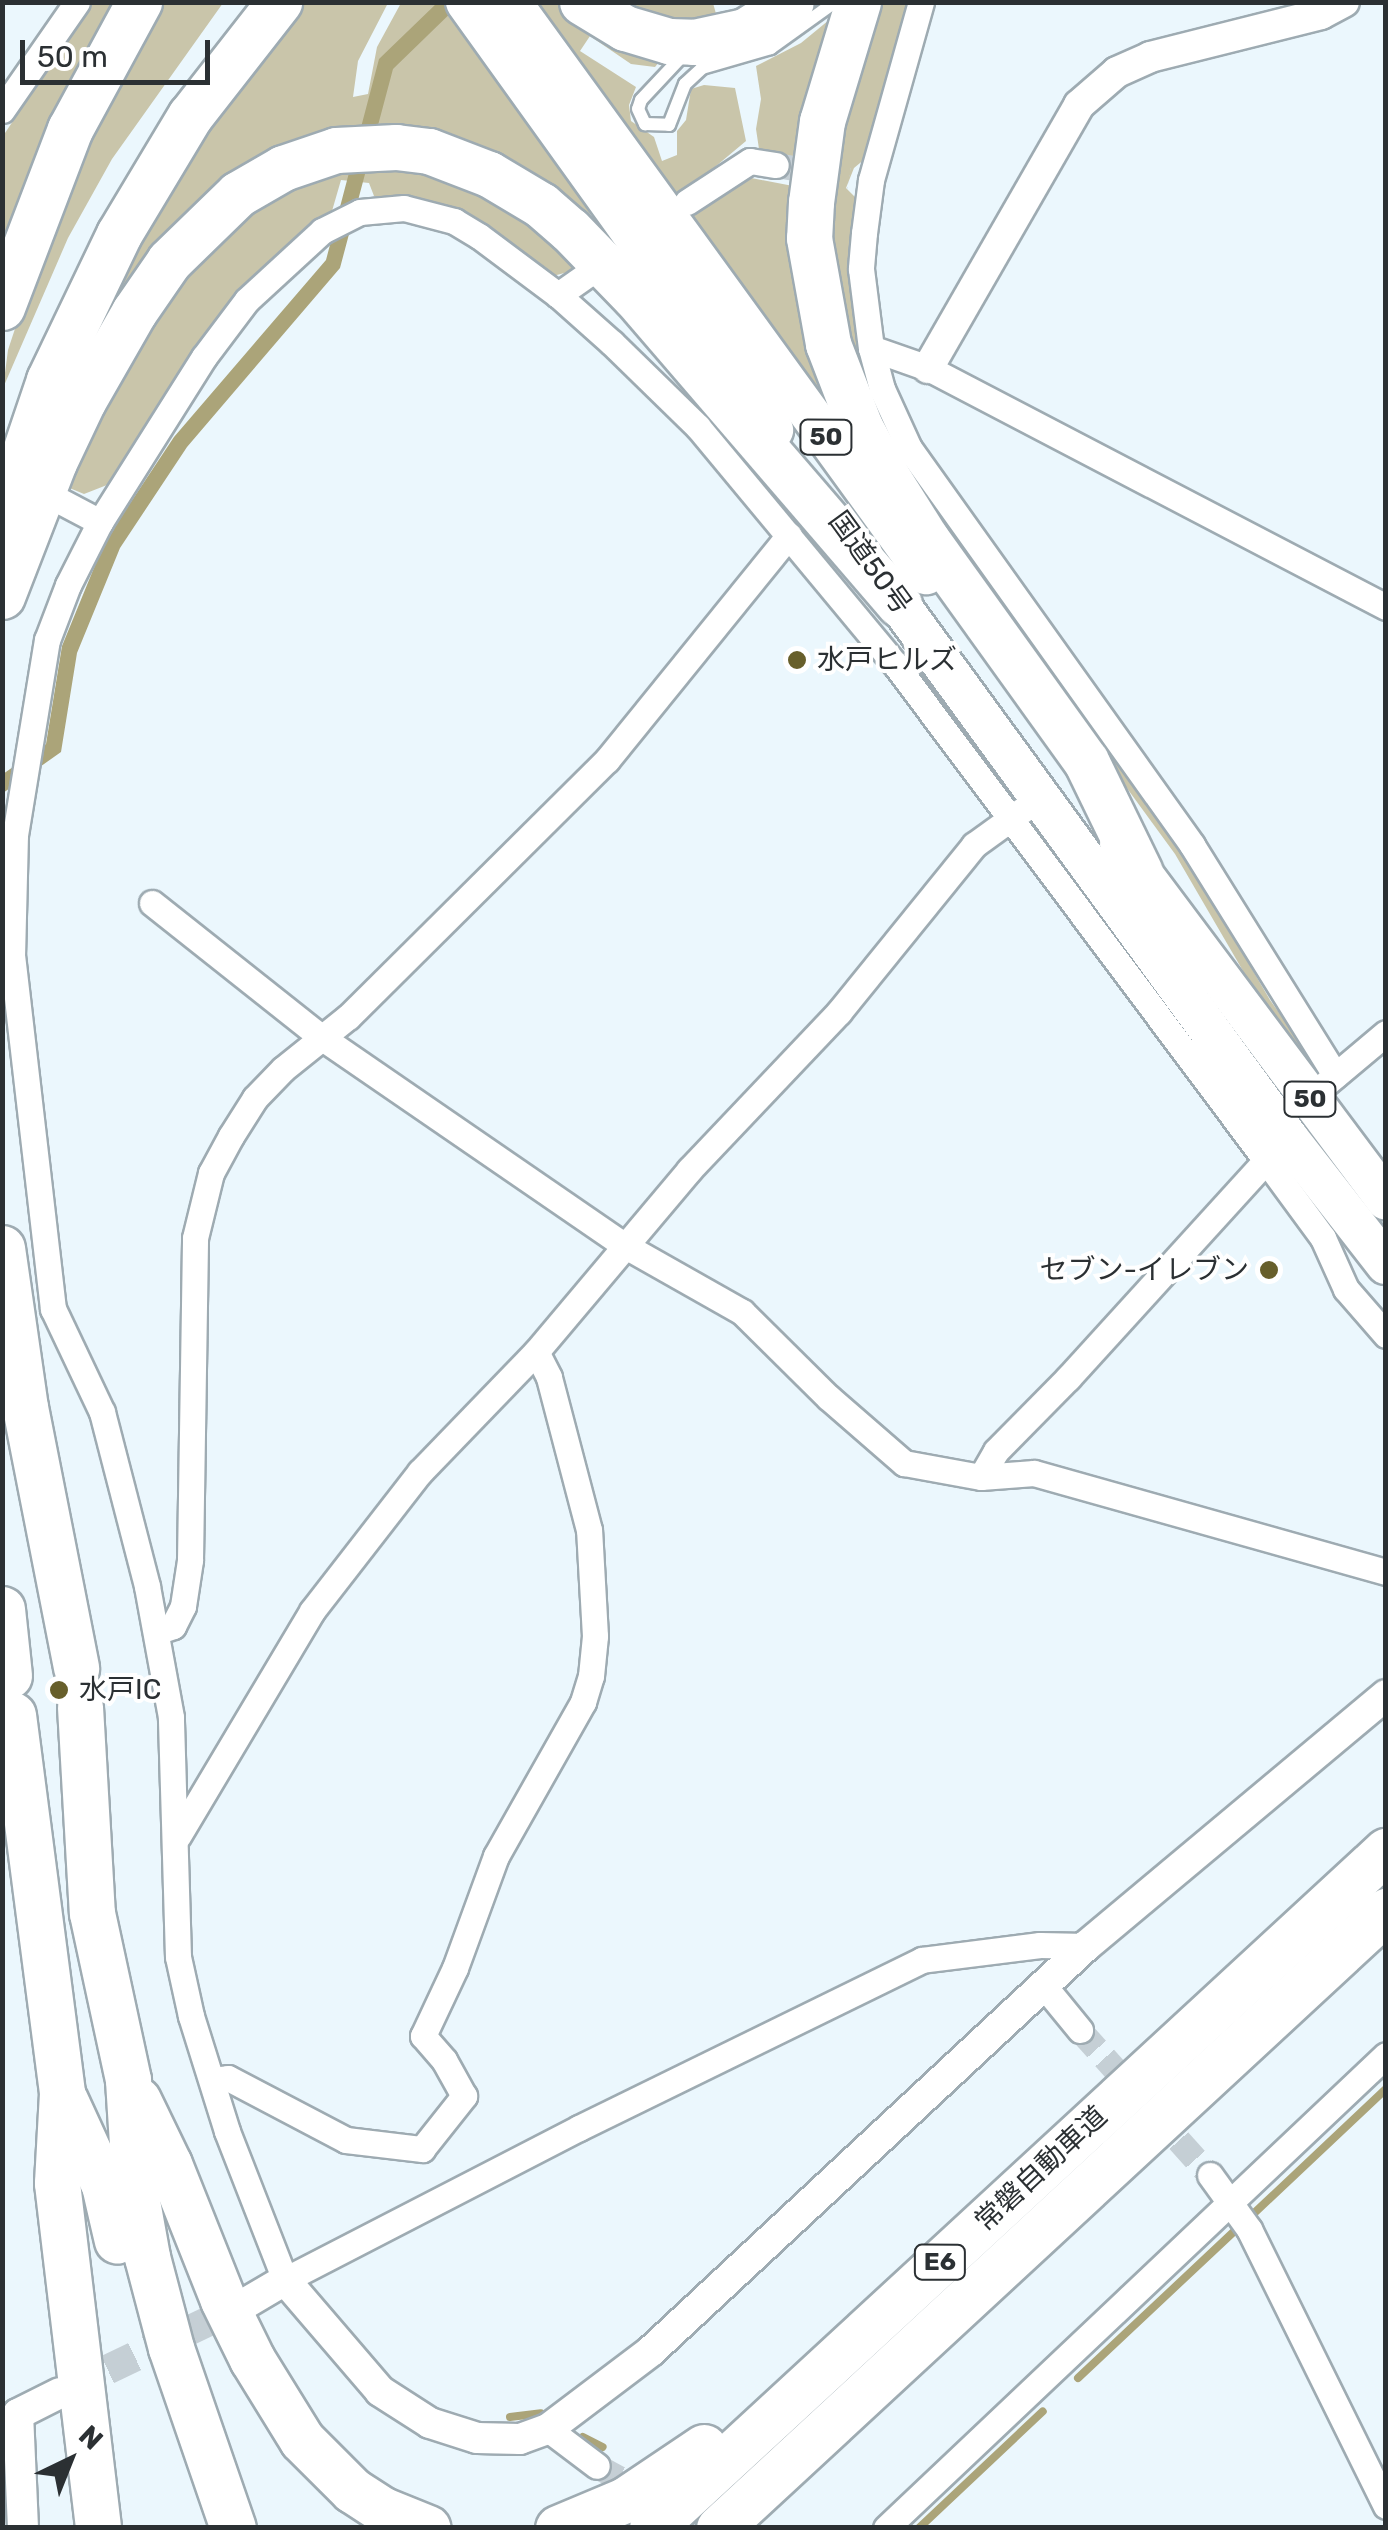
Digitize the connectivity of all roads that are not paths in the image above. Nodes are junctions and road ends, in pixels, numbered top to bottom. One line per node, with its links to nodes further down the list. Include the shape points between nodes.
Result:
1 (76, 2): 14 (street)
2 (139, 2): 19 (highway, via 40,196)
3 (243, 2): 22 (highway, via 116,185 55,302)
4 (279, 2): 24 (highway, via 190,116 118,234 48,380)
5 (466, 2): 28 (highway, 国道50号 / 50)
6 (511, 2): 31 (highway, 国道50号 / 50)
7 (582, 2): 13 (highway, via 625,28)
8 (791, 2): 13 (highway, via 745,31)
9 (834, 2): 13 (lane, via 772,48 702,68 685,84 669,125 645,124 641,100)
10 (858, 2): 31 (highway, via 822,122 811,202 809,238 828,344 886,475 1086,761)
11 (921, 2): 20 (street, via 860,178)
12 (1344, 2): 21 (street, via 1321,14 1150,57 1117,72 1079,105)
13 (694, 42)
14 (2, 110)
15 (776, 165): 16 (street, via 750,161)
16 (687, 202)
17 (589, 272): 18 (street)
18 (558, 295): 25 (street, via 454,221 404,208 360,212 322,231 247,300); 26 (street, via 698,426)
19 (2, 308)
20 (871, 348): 21 (street); 35 (street, via 909,448 1192,845)
21 (928, 368): 29 (street)
22 (2, 439)
23 (62, 502): 25 (street)
24 (2, 516)
25 (100, 522): 46 (street, via 47,640 15,835 12,957 53,1309 102,1412)
26 (789, 535): 30 (street); 34 (street, via 607,760)
27 (2, 596): 28 (highway, via 76,416 115,342 170,261 238,194 270,175 336,150 396,147 430,151 489,174 570,230)
28 (899, 604): 30 (highway, 国道50号 / 50)
29 (1386, 607)
30 (1025, 808): 36 (highway, 国道50号 / 50); 38 (street, via 974,844 839,1012)
31 (1140, 872): 35 (highway, 国道50号 / 50)
32 (152, 904): 34 (street)
33 (1386, 1033): 35 (street)
34 (321, 1037): 38 (street); 46 (street, via 255,1098 211,1173 199,1208 190,1560 183,1606 173,1626)
35 (1322, 1087): 37 (highway, 国道50号 / 50)
36 (1276, 1149): 40 (highway, 国道50号 / 50); 41 (street, via 1346,1289); 43 (street, via 996,1451)
37 (1386, 1200)
38 (622, 1244): 42 (street); 43 (street, via 742,1312 904,1463)
39 (2, 1248): 56 (highway, via 78,1688 92,1913)
40 (1386, 1264)
41 (1386, 1335)
42 (536, 1352): 48 (street, via 420,1472 312,1611); 57 (street, via 549,1377 589,1530 592,1676 584,1702 496,1856 423,2036 464,2096 422,2149 346,2140 228,2078)
43 (980, 1478): 44 (street, via 1034,1472)
44 (1386, 1572)
45 (2, 1608): 58 (highway)
46 (156, 1632): 48 (street, via 172,1717)
47 (1386, 1695): 51 (street)
48 (178, 1836): 57 (street, via 178,1957)
49 (1386, 1851): 53 (highway, 常磐自動車道 / E6)
50 (1386, 1911): 65 (highway, 常磐自動車道 / E6)
51 (1086, 1946): 52 (street); 61 (street, via 1040,1944 922,1960)
52 (1044, 1986): 54 (street); 66 (street, via 651,2352)
53 (1228, 1995): 74 (highway, via 693,2456 625,2500); 75 (highway, 常磐自動車道 / E6)
54 (1080, 2030)
55 (1386, 2055): 60 (street)
56 (128, 2080): 72 (highway, via 147,2256); 73 (highway, via 237,2330 302,2440 352,2490)
57 (212, 2080): 61 (street)
58 (62, 2094): 70 (highway, via 57,2183); 71 (highway, via 104,2184 150,2374)
59 (1210, 2175): 60 (street)
60 (1232, 2200): 68 (street); 78 (street)
61 (285, 2280): 62 (street); 66 (street, via 380,2391 430,2423 476,2438)
62 (246, 2304)
63 (60, 2393): 64 (street)
64 (10, 2415): 69 (street)
65 (831, 2426): 76 (highway, 常磐自動車道 / E6); 77 (highway)
66 (548, 2430): 67 (street)
67 (597, 2466)
68 (1386, 2506)
69 (23, 2528)
70 (98, 2528)
71 (204, 2528)
72 (233, 2528)
73 (428, 2528)
74 (558, 2528)
75 (652, 2528)
76 (719, 2528)
77 (732, 2528)
78 (886, 2528)

